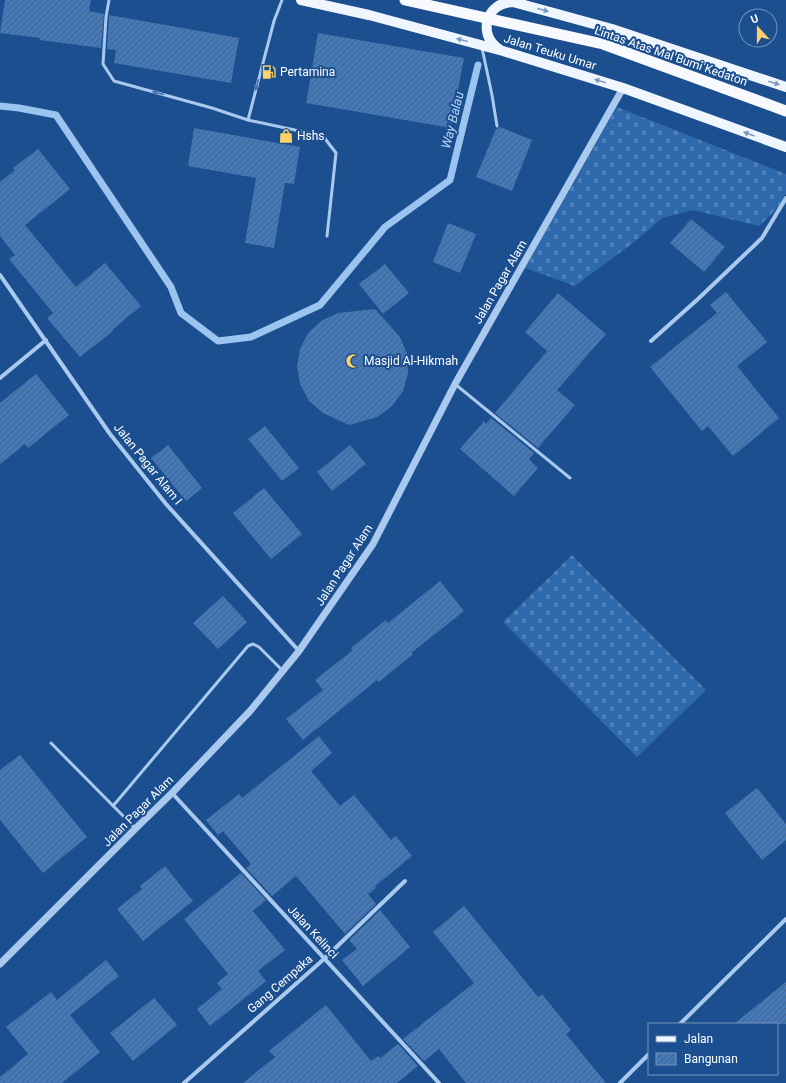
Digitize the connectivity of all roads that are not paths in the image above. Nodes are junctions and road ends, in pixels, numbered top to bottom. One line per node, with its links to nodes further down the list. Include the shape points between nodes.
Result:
1 (109, 0): 11 (lane, one-way to 1, via 114,81 103,64)
2 (282, 0): 11 (lane, one-way to 11)
3 (301, 0): 6 (main road, Jalan Teuku Umar, one-way to 3)
4 (405, 0): 10 (highway, Lintas Atas Mal Bumi Kedaton, via 603,44)
5 (510, 1): 7 (main road, via 494,9 488,19 490,41); 8 (main road, one-way to 8, via 612,29)
6 (481, 45): 7 (main road, Jalan Teuku Umar); 12 (lane)
7 (503, 51): 9 (main road, Jalan Teuku Umar, one-way to 7)
8 (786, 87)
9 (623, 88): 13 (main road, Jalan Teuku Umar, one-way to 9); 20 (street, Jalan Pagar Alam)
10 (786, 110)
11 (248, 120): 15 (lane, via 323,136 336,153)
12 (497, 126)
13 (786, 147)
14 (786, 198): 18 (street, via 762,238)
15 (327, 236)
16 (0, 275): 17 (street, Jalan Pagar Alam I)
17 (46, 340): 19 (street); 22 (street, Jalan Pagar Alam I, via 110,434 166,504)
18 (650, 341)
19 (0, 378)
20 (455, 384): 21 (lane); 22 (street, Jalan Pagar Alam, via 373,544)
21 (570, 478)
22 (299, 651): 23 (street, Jalan Pagar Alam)
23 (282, 670): 25 (street, Jalan Pagar Alam, via 250,710); 26 (lane, via 259,647 253,644 248,646)
24 (51, 743): 26 (lane)
25 (172, 793): 27 (street, Jalan Pagar Alam); 30 (street, Jalan Kelinci)
26 (113, 806): 27 (lane)
27 (135, 829): 31 (street, Jalan Pagar Alam)
28 (405, 881): 30 (street, Gang Cempaka)
29 (786, 919): 32 (street)
30 (324, 959): 34 (street, Gang Cempaka); 35 (street, Jalan Kelinci)
31 (0, 964)
32 (681, 1023)
33 (648, 1055): 36 (street)
34 (184, 1083)
35 (439, 1083)
36 (620, 1083)

